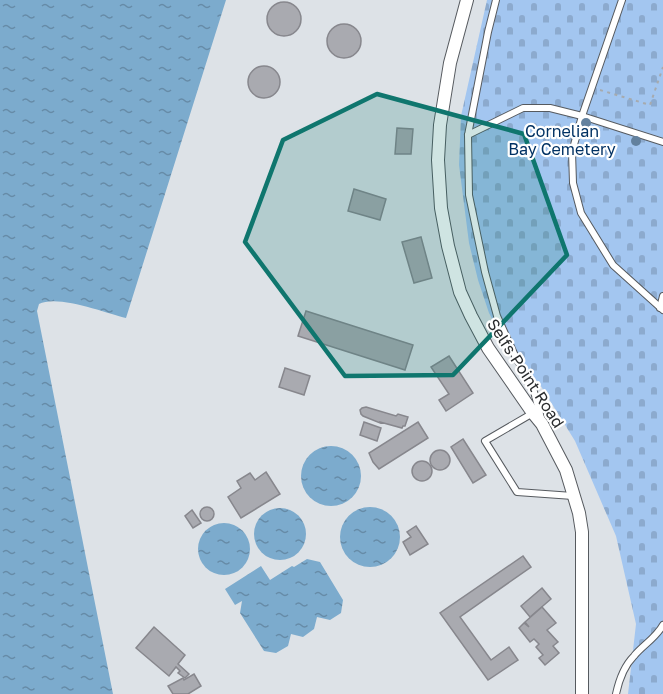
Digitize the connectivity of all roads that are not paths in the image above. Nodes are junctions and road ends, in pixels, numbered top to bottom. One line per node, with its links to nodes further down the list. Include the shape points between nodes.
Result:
1 (467, 0): 9 (street, Selfs Point Road, via 450,63 440,125 438,169 447,246 471,316)
2 (496, 0): 5 (lane)
3 (622, 0): 4 (lane)
4 (582, 116): 5 (lane, via 550,108 523,108); 6 (lane); 8 (lane, via 572,152 573,183 581,213 613,265)
5 (468, 135): 10 (lane, via 469,195 484,272 497,316 532,384)
6 (663, 142)
7 (663, 296): 8 (lane)
8 (662, 309)
9 (533, 413): 10 (street, Selfs Point Road); 11 (lane, via 485,441 517,492)
10 (542, 424): 11 (street, Selfs Point Road, via 566,470)
11 (574, 496): 13 (street, Selfs Point Road, via 582,532)
12 (663, 626): 14 (lane, via 632,657)
13 (582, 694)
14 (616, 694)

